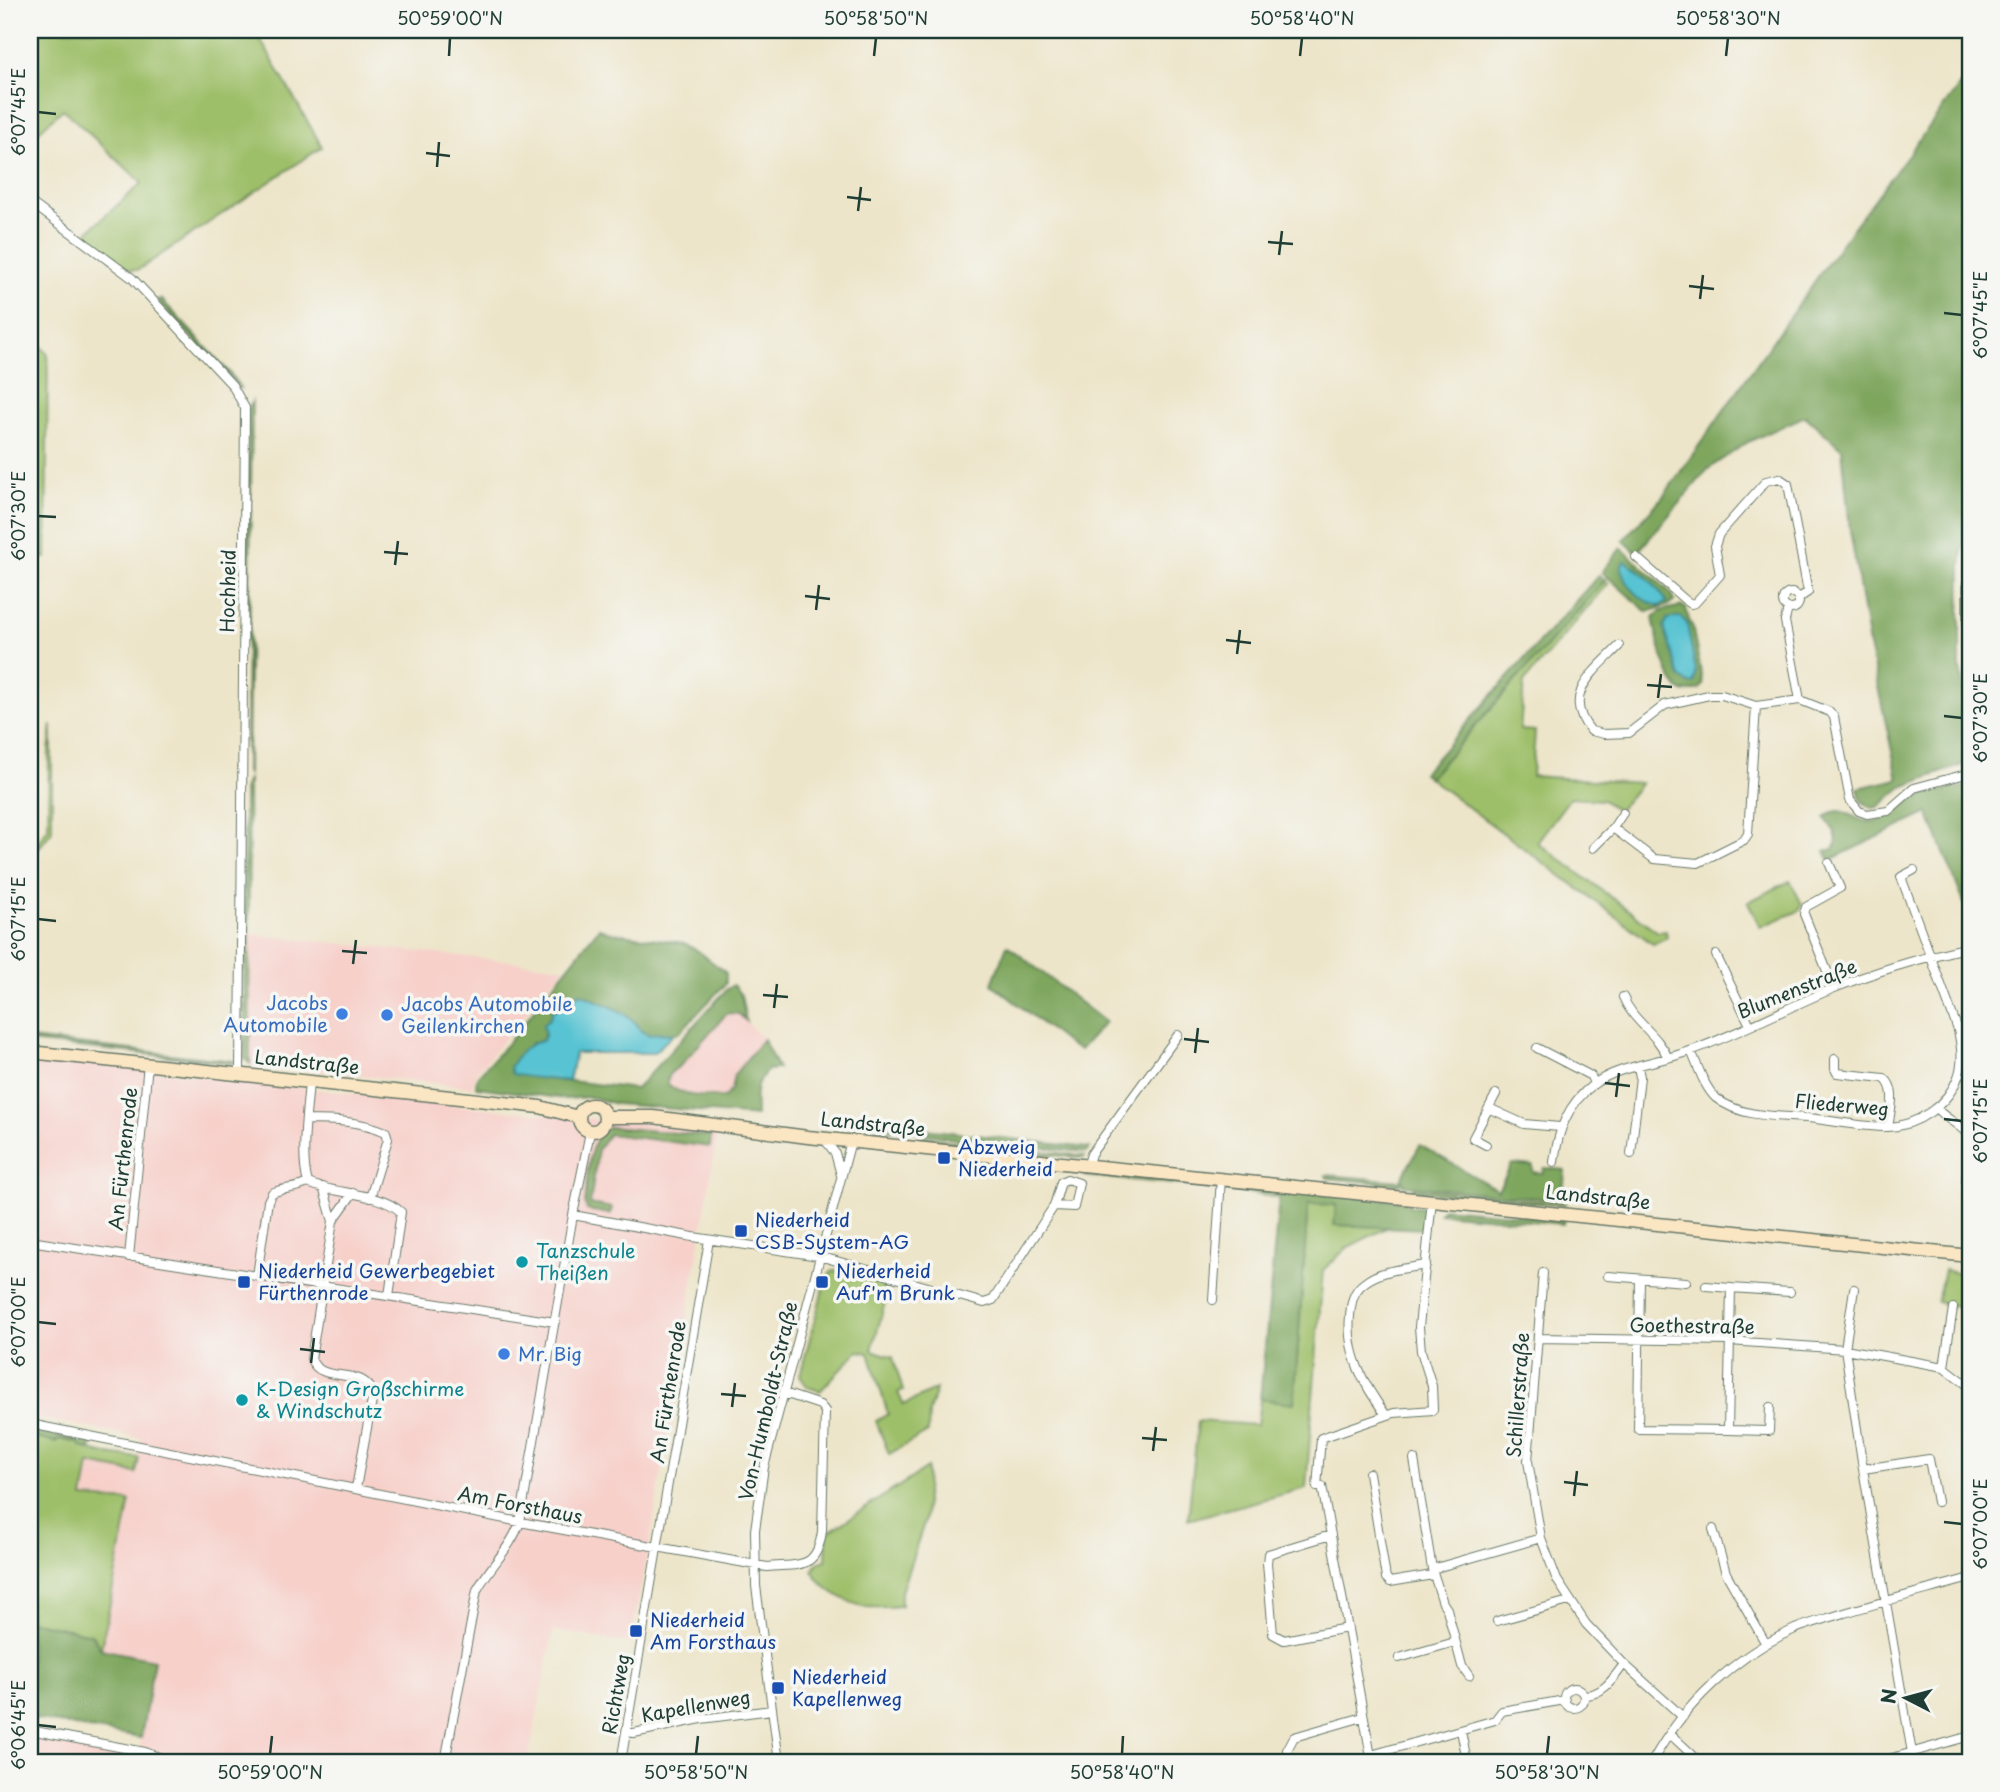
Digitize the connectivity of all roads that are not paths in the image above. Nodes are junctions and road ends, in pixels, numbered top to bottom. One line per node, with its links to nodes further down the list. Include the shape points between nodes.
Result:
1 (30, 202): 30 (street, Hochheid, via 131,278 232,385 244,408)
2 (1636, 557): 4 (street, via 1684,599 1695,603 1720,575 1715,546 1719,534 1766,481 1779,478 1788,484 1808,592)
3 (1970, 582): 7 (street)
4 (1799, 598): 5 (street, via 1798,607); 5 (street, via 1793,593 1785,595 1783,604)
5 (1788, 608): 8 (street, via 1785,621)
6 (1619, 646): 9 (street, via 1578,694 1580,716 1591,731 1629,733 1665,705 1709,695)
7 (1970, 654)
8 (1800, 699): 9 (street); 10 (street, via 1834,717 1850,800 1859,811 1888,811 1914,788)
9 (1755, 706): 12 (street, via 1744,840 1698,863 1654,859)
10 (1970, 773)
11 (1623, 813): 12 (street)
12 (1613, 828): 13 (street)
13 (1593, 848)
14 (1829, 863): 19 (street, via 1840,888 1806,907 1804,914)
15 (1914, 870): 18 (street, Fliederweg, via 1901,877)
16 (1970, 947): 18 (street, Blumenstraße)
17 (1716, 955): 21 (street)
18 (1932, 956): 19 (street, Blumenstraße); 35 (street, Fliederweg, via 1962,1048 1958,1077)
19 (1834, 988): 21 (street, Blumenstraße)
20 (1623, 997): 26 (street, via 1631,1014)
21 (1750, 1025): 24 (street, Blumenstraße)
22 (1178, 1035): 48 (street)
23 (1537, 1048): 32 (street, via 1591,1076)
24 (1691, 1051): 26 (street, Blumenstraße); 39 (street, Fliederweg, via 1716,1097 1740,1111)
25 (30, 1052): 28 (street, Landstraße)
26 (1668, 1058): 29 (street, Blumenstraße)
27 (1835, 1059): 39 (street, via 1837,1073 1889,1082)
28 (148, 1064): 30 (street, Landstraße); 64 (street, An Fürthenrode)
29 (1638, 1067): 32 (street, Blumenstraße); 46 (street)
30 (240, 1074): 31 (street, Landstraße)
31 (309, 1082): 36 (street, Landstraße, via 540,1107); 38 (street)
32 (1594, 1084): 40 (street, Blumenstraße, via 1579,1097)
33 (1496, 1094): 34 (street)
34 (1489, 1108): 40 (street, via 1524,1124); 45 (street, via 1474,1138)
35 (1936, 1108): 39 (street, Fliederweg, via 1916,1120); 43 (street)
36 (578, 1117): 37 (street, Landstraße, via 592,1104 601,1108); 41 (street, via 581,1127)
37 (605, 1117): 41 (street, via 603,1126); 42 (street, Landstraße, via 653,1117)
38 (306, 1120): 51 (street); 55 (street, via 364,1124 386,1132 388,1139)
39 (1888, 1126)
40 (1560, 1127): 47 (street, Blumenstraße)
41 (590, 1132): 58 (street)
42 (822, 1138): 44 (street, Landstraße); 49 (street, via 835,1153)
43 (1970, 1139): 52 (street, via 1966,1185)
44 (851, 1141): 48 (street, Landstraße); 49 (street, Von-Humboldt-Straße)
45 (1486, 1145)
46 (1631, 1154)
47 (1554, 1162)
48 (1088, 1164): 50 (street, Landstraße)
49 (841, 1176): 62 (street, Von-Humboldt-Straße)
50 (1221, 1178): 56 (street, Landstraße); 77 (street)
51 (308, 1182): 53 (street); 67 (street, via 272,1193)
52 (1970, 1185)
53 (323, 1186): 54 (street); 59 (street)
54 (353, 1193): 55 (street); 59 (street)
55 (370, 1198): 76 (street, via 401,1212)
56 (1432, 1200): 63 (street, Landstraße); 65 (street)
57 (1054, 1206): 62 (street, via 988,1303)
58 (573, 1215): 60 (street); 79 (street)
59 (333, 1221): 71 (street)
60 (709, 1240): 62 (street); 100 (street, An Fürthenrode)
61 (30, 1241): 64 (street, An Fürthenrode)
62 (819, 1256): 86 (street, Von-Humboldt-Straße)
63 (1970, 1256)
64 (129, 1257): 67 (street, An Fürthenrode)
65 (1426, 1265): 88 (street, via 1419,1327 1433,1410); 88 (street, via 1384,1272 1366,1281 1351,1305 1353,1357)
66 (1543, 1273): 80 (street, Schillerstraße)
67 (257, 1276): 71 (street, An Fürthenrode)
68 (1608, 1276): 69 (street)
69 (1640, 1279): 70 (street); 81 (street)
70 (1686, 1282)
71 (322, 1286): 76 (street, An Fürthenrode); 94 (street, via 310,1352 313,1365 366,1380 373,1395)
72 (1706, 1286): 73 (street)
73 (1731, 1288): 75 (street); 82 (street)
74 (1854, 1289): 83 (street)
75 (1790, 1292)
76 (389, 1296): 79 (street, An Fürthenrode)
77 (1213, 1300)
78 (1953, 1308): 84 (street)
79 (555, 1322): 96 (street)
80 (1538, 1338): 81 (street, Goethestraße); 99 (street, Schillerstraße, via 1528,1461)
81 (1638, 1340): 82 (street, Goethestraße); 90 (street, via 1638,1429)
82 (1729, 1341): 83 (street, Goethestraße); 90 (street)
83 (1845, 1349): 84 (street, Goethestraße); 92 (street)
84 (1944, 1367): 85 (street, Goethestraße)
85 (1970, 1387)
86 (784, 1393): 101 (street, Von-Humboldt-Straße, via 764,1467); 101 (street, Am Forsthaus, via 820,1405 826,1416 820,1547 814,1557 800,1564)
87 (1770, 1406): 90 (street, via 1769,1431)
88 (1386, 1415): 98 (street, via 1321,1438 1320,1487)
89 (30, 1424): 94 (street, Am Forsthaus)
90 (1728, 1430)
91 (1414, 1460): 102 (street)
92 (1863, 1469): 95 (street, via 1929,1459); 105 (street)
93 (1368, 1473): 102 (street, via 1387,1578 1390,1582)
94 (356, 1488): 96 (street, Am Forsthaus)
95 (1937, 1502)
96 (520, 1522): 100 (street, Am Forsthaus); 124 (street, via 477,1590)
97 (1713, 1529): 109 (street, via 1726,1573)
98 (1331, 1535): 107 (street); 107 (street, via 1268,1554 1273,1634 1284,1640)
99 (1541, 1538): 102 (street); 104 (street, Schillerstraße)
100 (658, 1548): 101 (street, Am Forsthaus); 118 (street, Richtweg)
101 (754, 1566): 113 (street, Von-Humboldt-Straße)
102 (1433, 1572): 108 (street)
103 (1970, 1578): 105 (street)
104 (1569, 1601): 106 (street); 111 (street, Schillerstraße)
105 (1887, 1601): 109 (street, via 1797,1628); 121 (street)
106 (1497, 1621)
107 (1347, 1628): 114 (street)
108 (1455, 1642): 110 (street); 112 (street)
109 (1766, 1644): 115 (street, via 1718,1680)
110 (1399, 1658)
111 (1624, 1664): 115 (street, Schillerstraße); 117 (street, via 1607,1686 1593,1695 1570,1689 1565,1700 1502,1711 1495,1720)
112 (1469, 1676)
113 (772, 1710): 118 (street, Kapellenweg); 126 (street, Von-Humboldt-Straße)
114 (1363, 1717): 122 (street); 127 (street, via 1294,1737 1287,1750)
115 (1683, 1717): 119 (street)
116 (30, 1730): 123 (street, via 145,1752)
117 (1461, 1730): 122 (street); 128 (street)
118 (626, 1732): 125 (street, Richtweg)
119 (1671, 1734): 129 (street); 130 (street)
120 (1970, 1736): 121 (street)
121 (1912, 1753): 131 (street)
122 (1372, 1758)
123 (171, 1762)
124 (445, 1762)
125 (621, 1762)
126 (779, 1762)
127 (1288, 1762)
128 (1467, 1762)
129 (1652, 1762)
130 (1700, 1762)
131 (1878, 1762)

